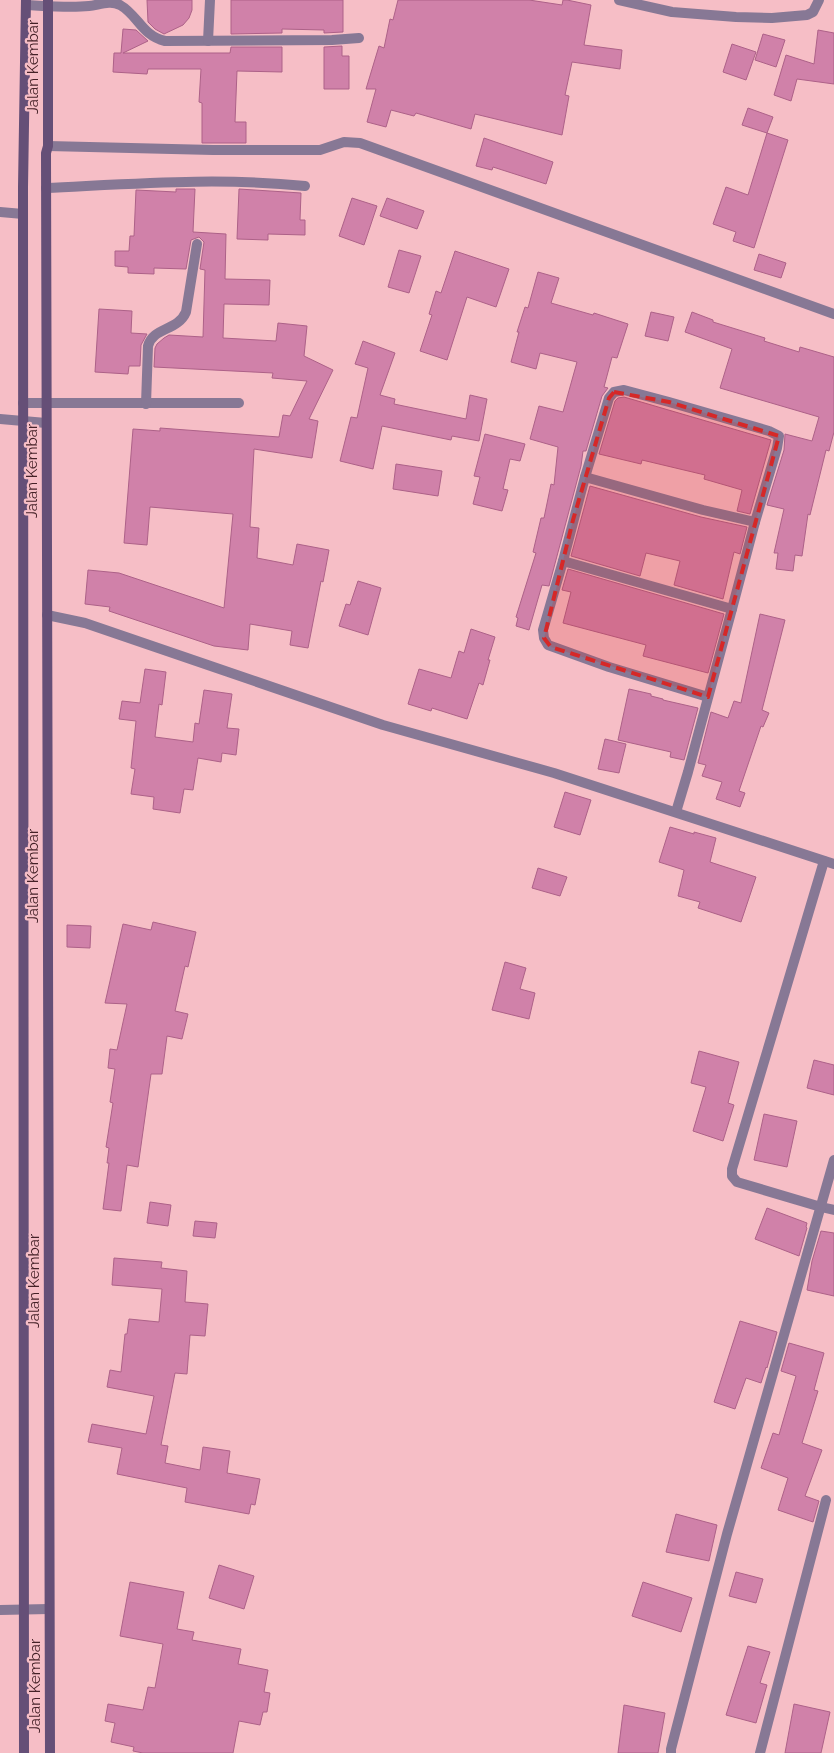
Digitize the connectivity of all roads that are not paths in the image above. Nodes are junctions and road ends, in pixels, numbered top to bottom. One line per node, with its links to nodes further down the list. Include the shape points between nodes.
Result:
1 (210, 0): 7 (street)
2 (620, 0): 3 (street, via 672,12 772,18 807,15 813,12)
3 (819, 0)
4 (26, 2): 5 (street); 12 (main road, Jalan Kembar)
5 (48, 3): 7 (street, via 90,6 111,2 120,5 156,39); 8 (main road, Jalan Kembar)
6 (359, 38): 7 (street)
7 (208, 41)
8 (47, 150): 9 (main road, Jalan Kembar); 14 (street, via 320,150 344,142 360,143)
9 (46, 183): 10 (street, via 204,182); 17 (main road, Jalan Kembar)
10 (305, 186)
11 (0, 212): 12 (street)
12 (23, 214): 15 (main road, Jalan Kembar)
13 (197, 244): 18 (street, via 186,312 179,322 150,339)
14 (834, 314)
15 (23, 403): 17 (street); 20 (main road, Jalan Kembar)
16 (239, 403): 18 (street)
17 (47, 404): 18 (street); 21 (main road, Jalan Kembar)
18 (146, 404)
19 (0, 419): 20 (street)
20 (24, 422): 21 (street); 34 (main road, Jalan Kembar)
21 (46, 423): 26 (main road, Jalan Kembar)
22 (585, 477): 23 (street); 23 (street, via 609,398 614,392 624,390 779,436); 24 (street)
23 (755, 522): 25 (street)
24 (563, 561): 25 (street); 27 (street, via 543,630 548,645)
25 (732, 609): 27 (street)
26 (47, 615): 28 (street, via 85,623 382,725 554,773); 35 (main road, Jalan Kembar)
27 (708, 697): 28 (street)
28 (676, 812): 29 (street)
29 (829, 863): 31 (street, via 732,1169 732,1176 737,1182)
30 (834, 1160): 31 (street)
31 (821, 1207): 32 (street); 39 (street, via 727,1534)
32 (834, 1210)
33 (826, 1500): 40 (street)
34 (24, 1609): 35 (street); 36 (street); 37 (main road, Jalan Kembar)
35 (49, 1609): 38 (main road, Jalan Kembar)
36 (3, 1610)
37 (24, 1753)
38 (50, 1753)
39 (672, 1753)
40 (760, 1753)

